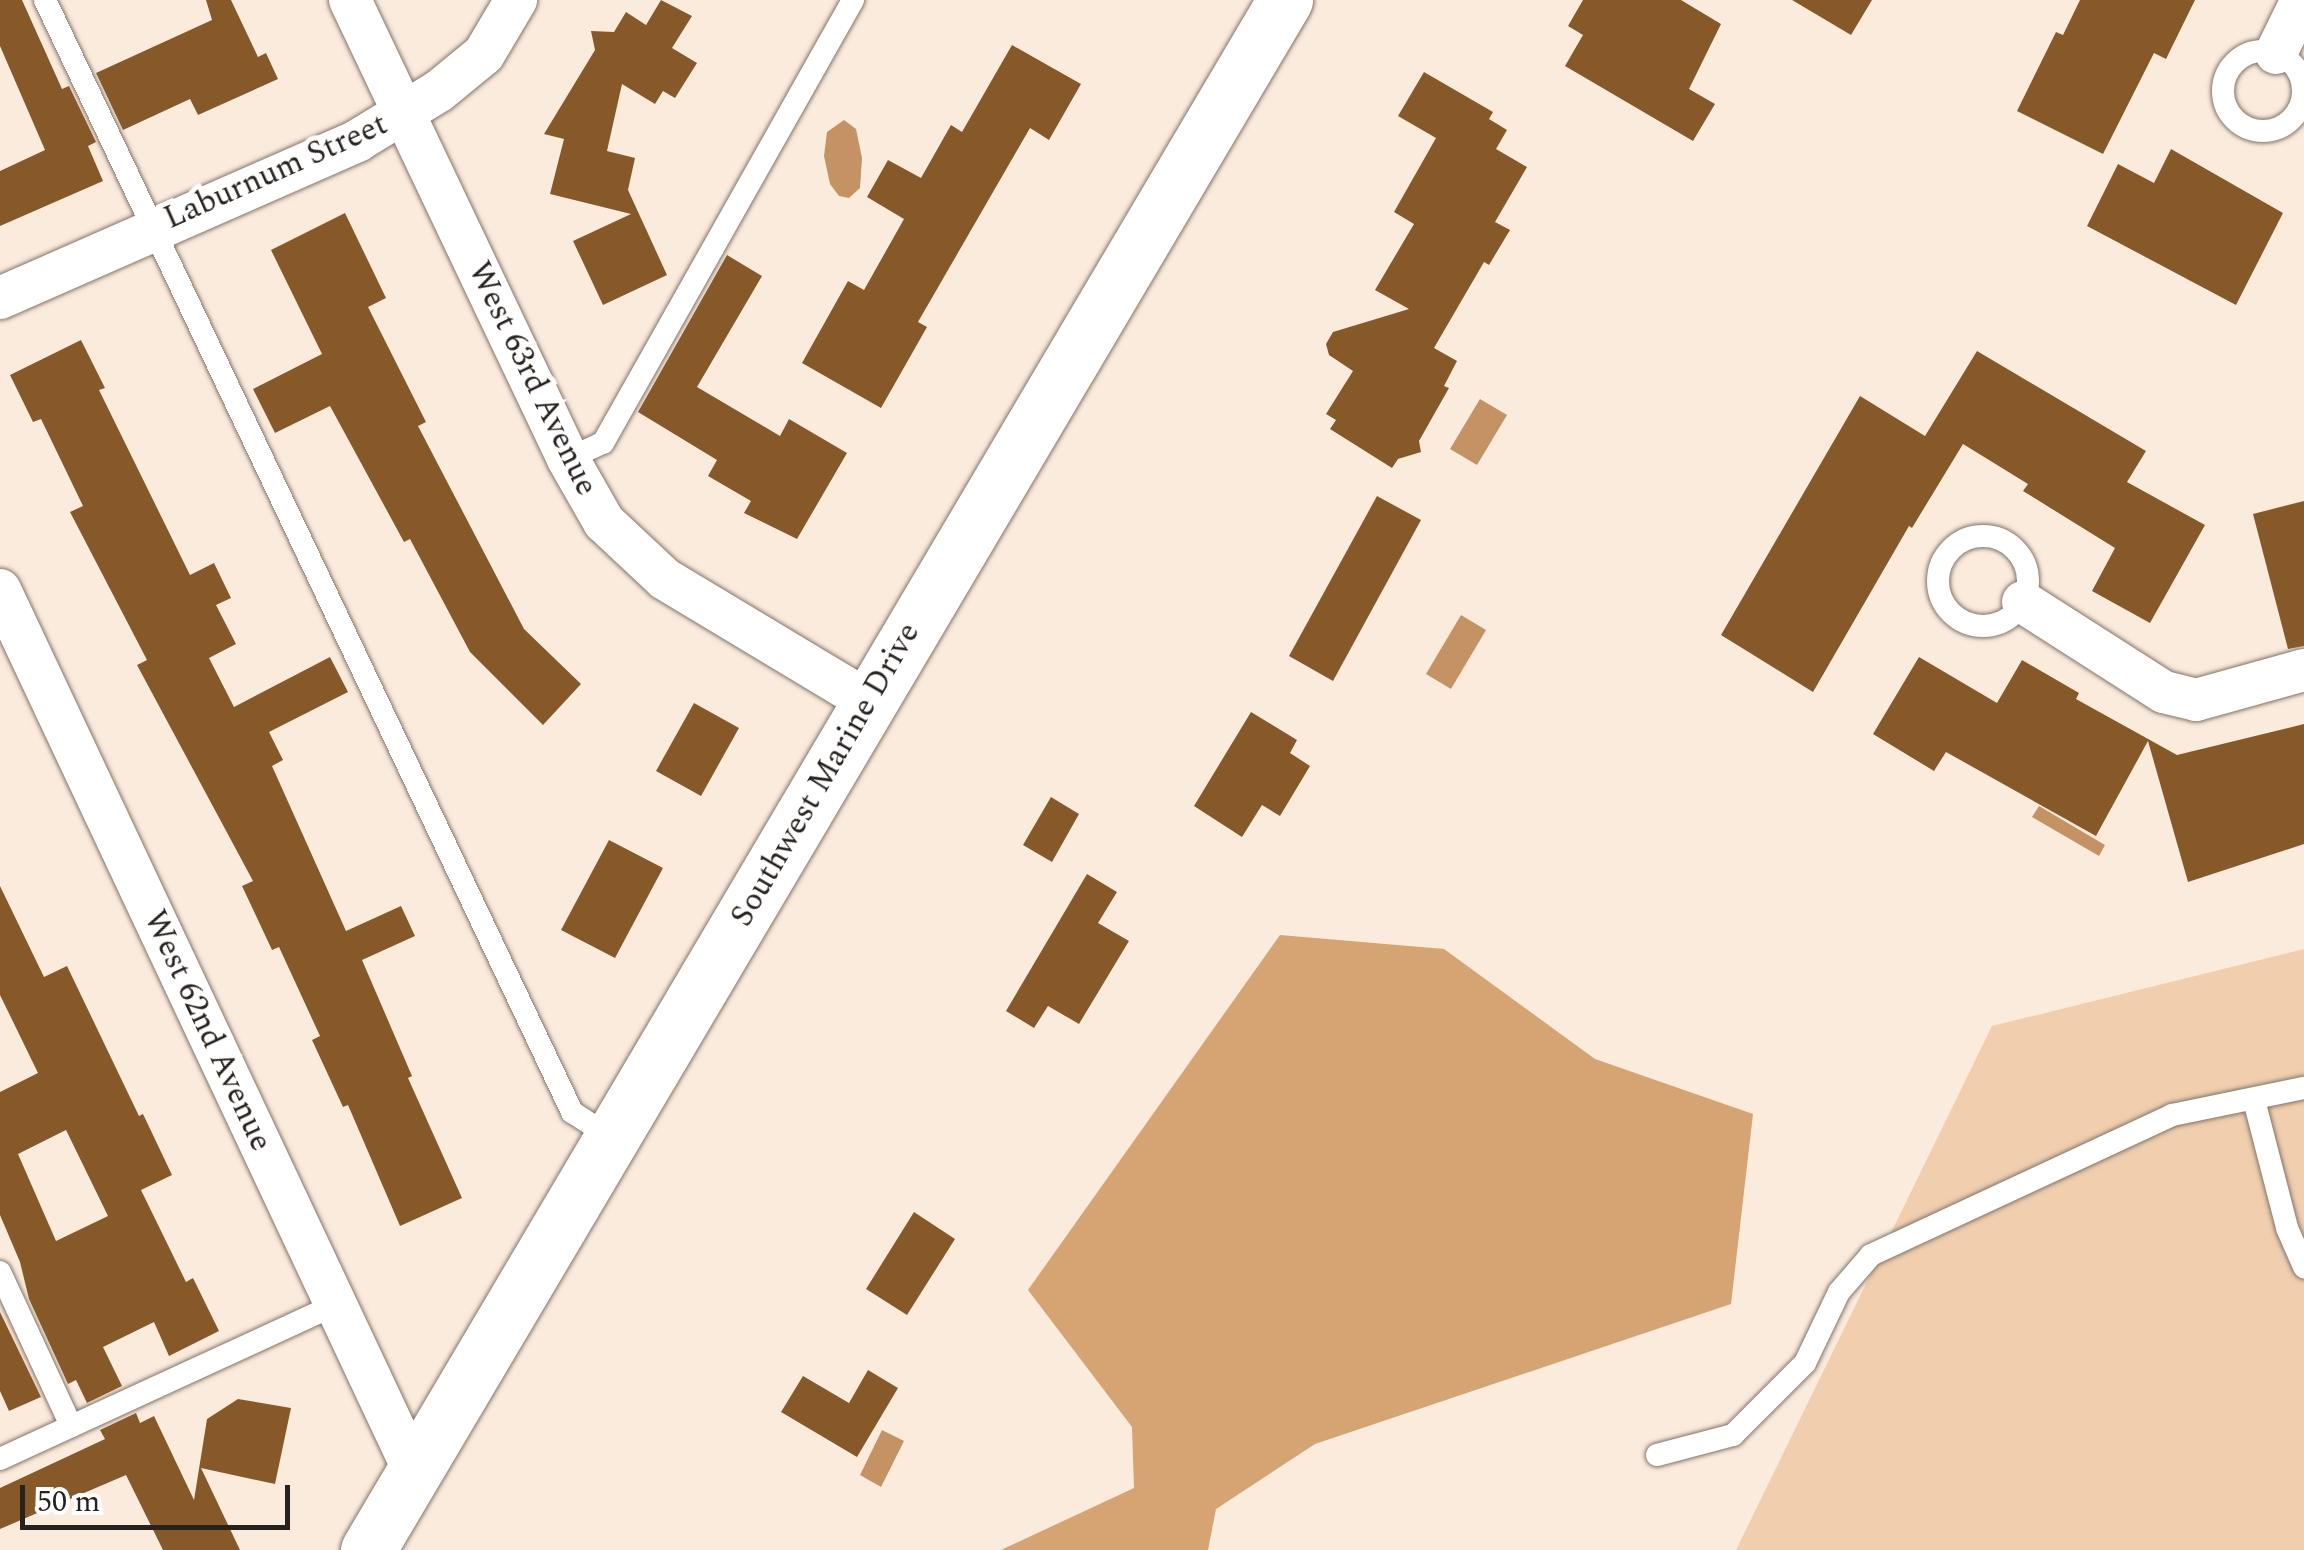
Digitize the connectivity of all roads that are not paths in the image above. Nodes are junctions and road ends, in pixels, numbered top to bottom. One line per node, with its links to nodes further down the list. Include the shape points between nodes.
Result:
1 (45, 0): 9 (lane)
2 (350, 0): 8 (street, West 63rd Avenue)
3 (516, 0): 8 (street, Laburnum Street, via 484,54)
4 (853, 0): 11 (lane, via 604,443)
5 (1285, 0): 15 (main road, Southwest Marine Drive)
6 (2302, 0): 7 (street)
7 (2276, 53)
8 (403, 113): 9 (street, Laburnum Street, via 356,142); 11 (street, West 63rd Avenue)
9 (155, 227): 10 (street, Laburnum Street); 18 (lane, via 572,1112)
10 (0, 298)
11 (568, 460): 15 (street, West 63rd Avenue, via 604,522 665,579)
12 (0, 590): 21 (street, West 62nd Avenue)
13 (2023, 602): 14 (street, via 2164,692 2196,700)
14 (2304, 670)
15 (868, 701): 18 (main road, Southwest Marine Drive)
16 (2304, 1088): 17 (lane)
17 (2254, 1100): 19 (lane, via 2286,1228); 23 (lane, via 2172,1115 1871,1255 1839,1292 1805,1364 1732,1435)
18 (612, 1138): 25 (main road, Southwest Marine Drive)
19 (2304, 1267)
20 (0, 1272): 22 (lane)
21 (336, 1305): 22 (lane); 25 (street, West 62nd Avenue)
22 (70, 1426): 24 (lane)
23 (1657, 1455)
24 (0, 1459)
25 (414, 1471): 26 (main road, Southwest Marine Drive)
26 (368, 1550)

